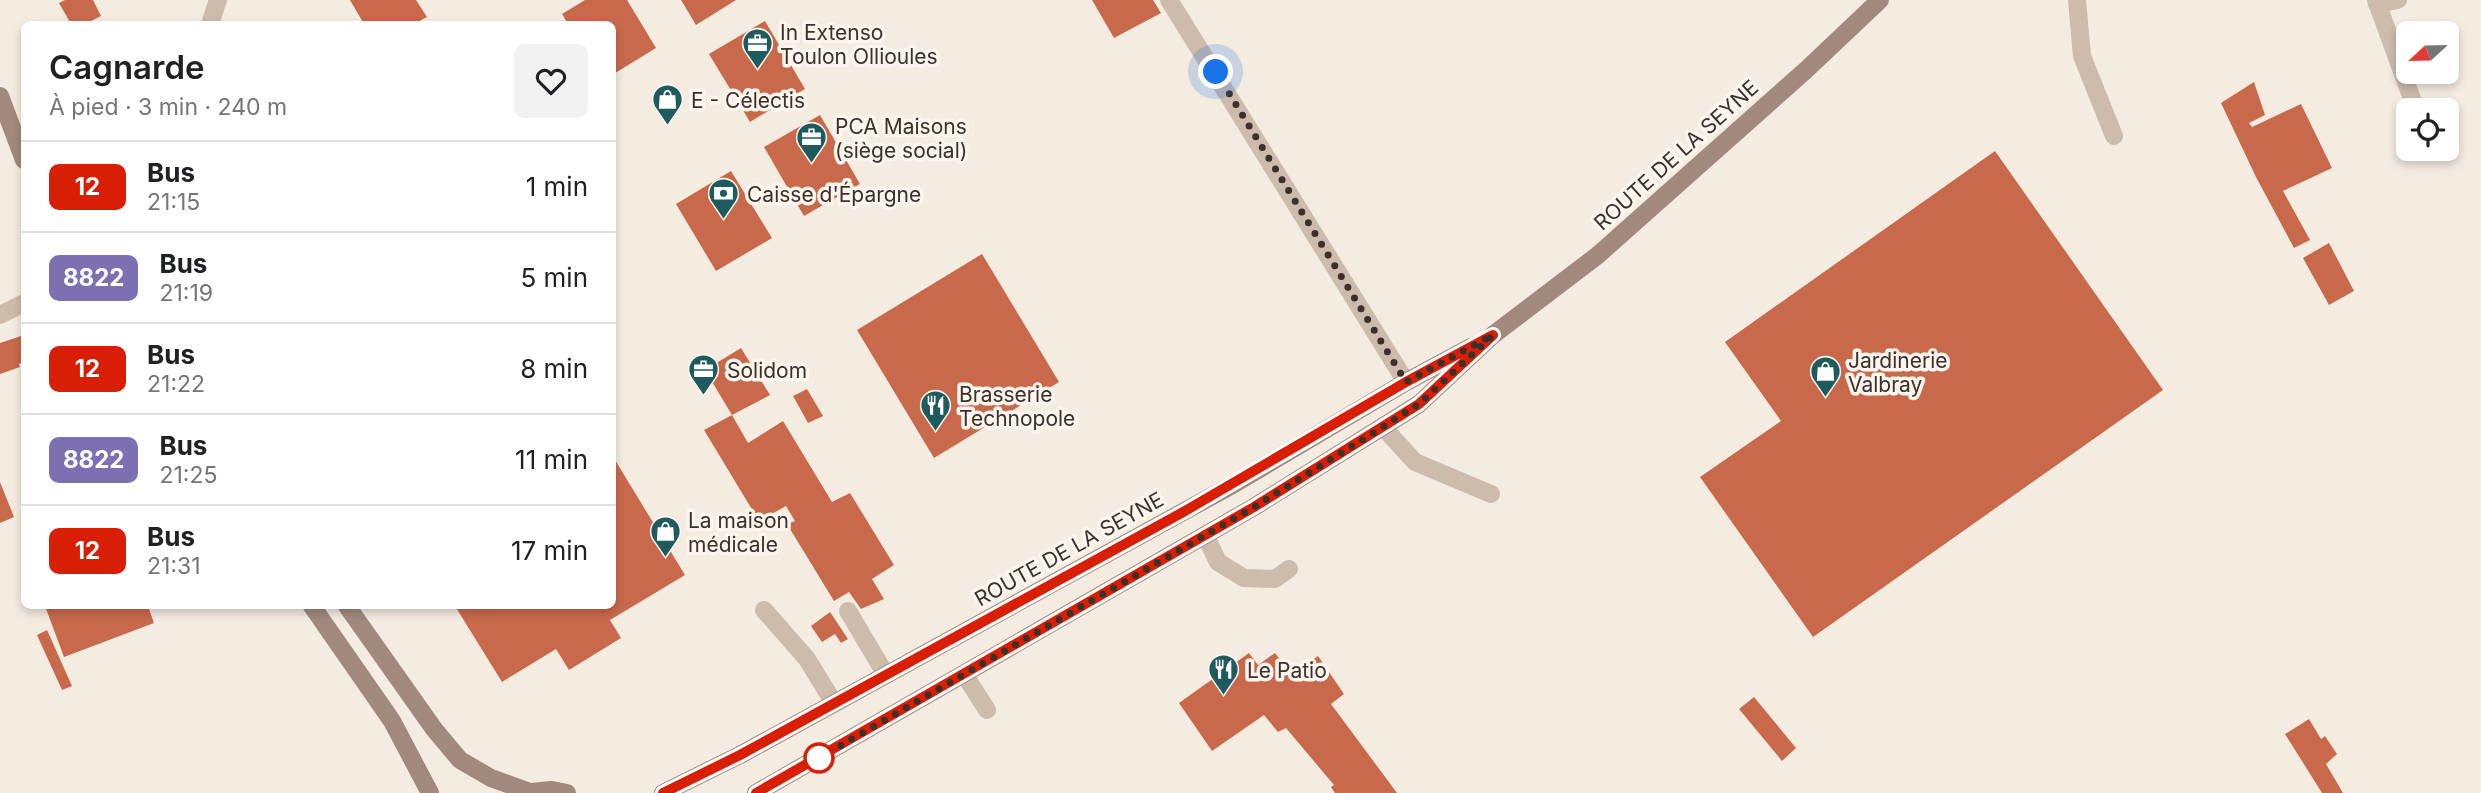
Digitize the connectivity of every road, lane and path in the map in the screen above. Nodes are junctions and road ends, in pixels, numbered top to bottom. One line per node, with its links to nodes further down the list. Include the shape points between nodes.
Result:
1 (218, 0): 7 (street)
2 (1169, 0): 16 (street)
3 (1880, 0): 15 (main road, ROUTE DE LA SEYNE, via 1608,246)
4 (2077, 0): 11 (street, via 2082,56)
5 (2398, 0): 6 (street)
6 (2376, 2): 9 (street)
7 (211, 21)
8 (1, 97): 10 (main road)
9 (2412, 98)
10 (12, 130): 12 (main road)
11 (2114, 136)
12 (21, 152)
13 (21, 304): 14 (street)
14 (0, 315)
15 (1493, 335): 16 (main road, ROUTE DE LA SEYNE); 17 (main road, ROUTE DE LA SEYNE, via 1419,404)
16 (1406, 382): 26 (main road, ROUTE DE LA SEYNE, via 1234,484)
17 (1383, 427): 18 (street, via 1415,463); 19 (main road, ROUTE DE LA SEYNE)
18 (1491, 494)
19 (1205, 535): 20 (street, via 1218,562 1244,578 1275,579); 25 (main road, ROUTE DE LA SEYNE)
20 (1289, 569)
21 (314, 609): 30 (main road, via 392,721)
22 (349, 609): 29 (main road, via 460,760)
23 (764, 610): 27 (street, via 807,659)
24 (848, 611): 26 (street)
25 (964, 674): 28 (street); 33 (main road, ROUTE DE LA SEYNE)
26 (886, 675): 27 (main road, ROUTE DE LA SEYNE)
27 (834, 703): 32 (main road, ROUTE DE LA SEYNE)
28 (987, 710)
29 (523, 792): 31 (main road)
30 (430, 793)
31 (567, 793)
32 (663, 793)
33 (756, 793)

